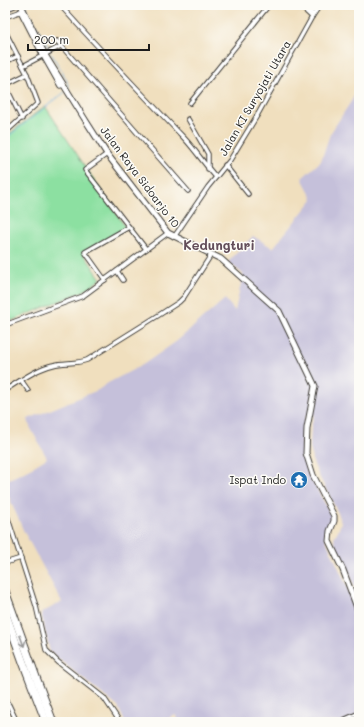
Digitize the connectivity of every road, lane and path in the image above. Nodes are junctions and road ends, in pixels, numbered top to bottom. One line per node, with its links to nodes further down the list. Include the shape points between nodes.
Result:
1 (17, 5): 8 (street)
2 (60, 5): 27 (street, via 186,141)
3 (269, 5): 21 (street)
4 (298, 5): 9 (street)
5 (303, 5): 9 (street)
6 (320, 5): 9 (street, Jalan KI Suryojati Utara)
7 (21, 9): 10 (street); 15 (street, Jalan Raya Sidoarjo 10)
8 (5, 10)
9 (313, 15): 26 (street, Jalan KI Suryojati Utara, via 258,114)
10 (5, 18)
11 (5, 31): 12 (street)
12 (6, 38): 16 (street)
13 (57, 41): 14 (street)
14 (61, 46): 15 (street); 29 (street)
15 (45, 55): 18 (street); 25 (street, Jalan Raya Sidoarjo 10)
16 (18, 56): 17 (street); 18 (street)
17 (5, 62)
18 (23, 66): 19 (street)
19 (27, 74): 20 (street); 22 (street, via 38,103)
20 (5, 85): 22 (street)
21 (190, 103)
22 (22, 119): 24 (street)
23 (188, 119): 27 (street, via 208,154)
24 (5, 133)
25 (107, 154): 31 (street, via 85,170); 32 (street, Jalan Raya Sidoarjo 10)
26 (225, 165): 28 (street, Jalan KI Suryojati Utara); 30 (street)
27 (208, 169): 28 (street)
28 (216, 177): 33 (street, Jalan KI Suryojati Utara)
29 (188, 191)
30 (248, 194)
31 (129, 227): 34 (street); 37 (street, via 85,252)
32 (168, 233): 33 (street, Jalan Raya Sidoarjo 10); 34 (street)
33 (174, 237): 35 (street, Jalan Raya Sidoarjo 10)
34 (146, 249): 36 (street)
35 (211, 255): 40 (street, via 179,302 87,360 47,366); 48 (street, Jalan Raya Sidoarjo 10, via 226,264 279,311 315,386 307,428 306,453 313,475 334,516 329,541)
36 (117, 271): 37 (street); 38 (street)
37 (105, 280): 39 (street, via 83,296)
38 (123, 280)
39 (5, 325)
40 (22, 380): 41 (street); 42 (street)
41 (5, 390)
42 (28, 390)
43 (5, 510): 44 (street)
44 (21, 558): 45 (street); 54 (street, via 46,650 104,698)
45 (7, 562)
46 (5, 591): 53 (highway, one-way to 53)
47 (5, 612): 52 (highway)
48 (359, 613)
49 (5, 700): 51 (street)
50 (359, 713): 55 (street)
51 (17, 722)
52 (46, 722)
53 (53, 722)
54 (120, 722)
55 (339, 722)

